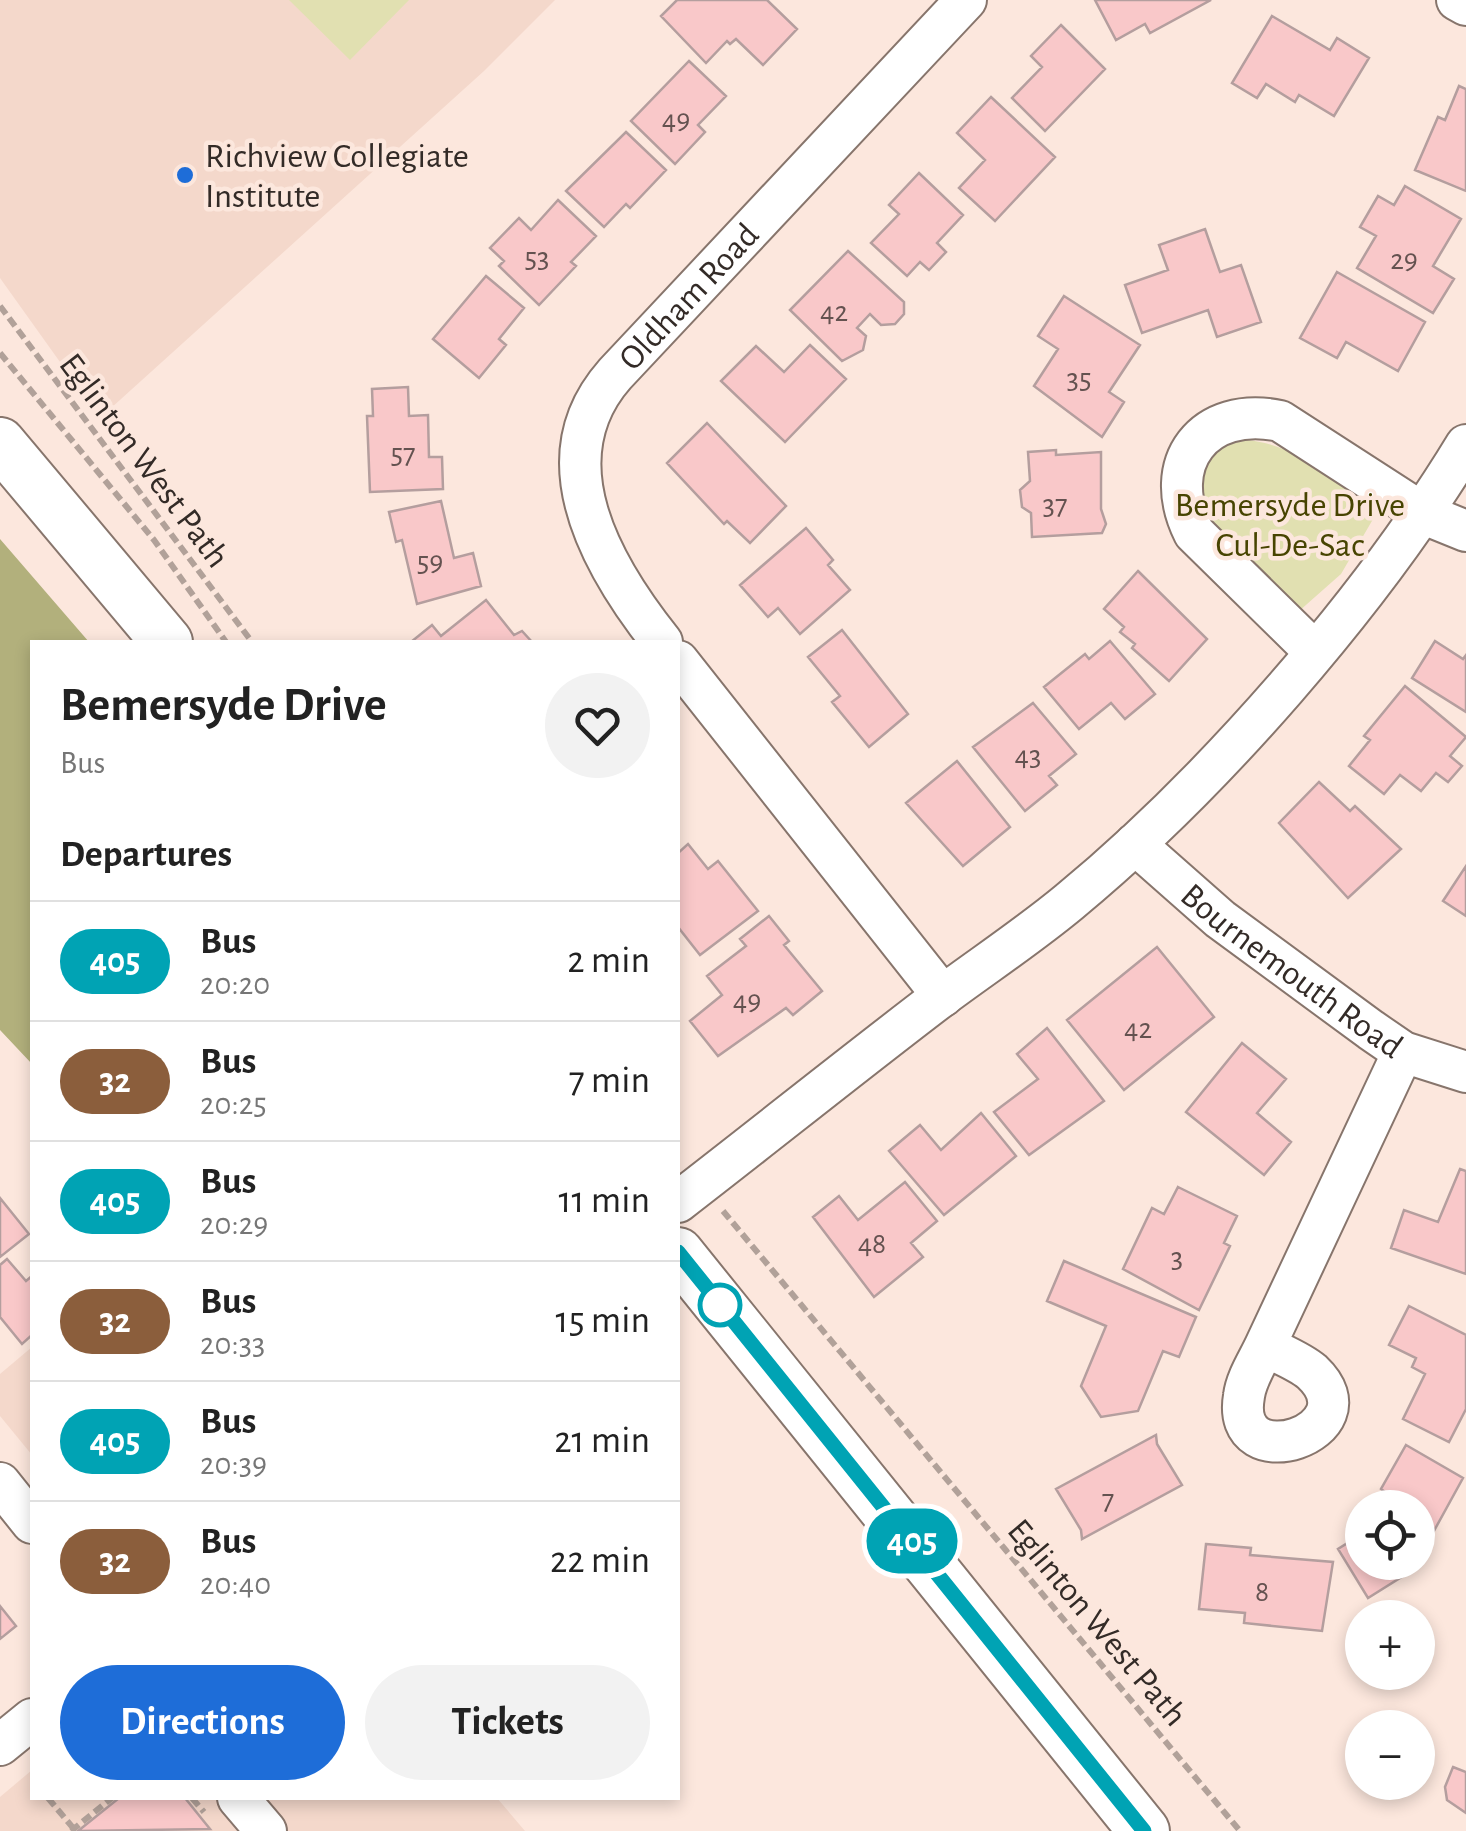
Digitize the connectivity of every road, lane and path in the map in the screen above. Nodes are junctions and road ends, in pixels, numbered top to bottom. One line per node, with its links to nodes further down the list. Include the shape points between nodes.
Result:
1 (966, 0): 13 (street, Oldham Road, via 615,374 588,418 579,451 591,526 626,597)
2 (1456, 0): 3 (street)
3 (1466, 4)
4 (0, 306): 12 (path, Eglinton West Path)
5 (0, 353): 11 (path, via 154,540)
6 (0, 443): 10 (main road)
7 (1466, 445): 8 (street)
8 (1424, 514): 9 (street); 14 (street); 14 (street, via 1280,421 1234,418 1195,444 1180,488 1194,533)
9 (1466, 531)
10 (165, 640)
11 (225, 640)
12 (250, 640)
13 (660, 640)
14 (1314, 651): 16 (street)
15 (680, 665): 17 (street)
16 (1134, 844): 17 (street, via 1072,900); 18 (street, Bournemouth Road, via 1284,969)
17 (942, 996): 20 (street)
18 (1403, 1052): 19 (street, Bournemouth Road); 23 (street)
19 (1466, 1072)
20 (680, 1200)
21 (726, 1214): 34 (path, Eglinton West Path)
22 (680, 1254): 33 (main road)
23 (1265, 1346)
24 (0, 1483): 25 (street)
25 (30, 1520)
26 (30, 1721): 27 (street)
27 (0, 1745)
28 (50, 1800): 31 (path)
29 (110, 1800): 31 (path)
30 (240, 1800): 32 (street)
31 (73, 1830)
32 (266, 1831)
33 (1143, 1831)
34 (1240, 1831)

